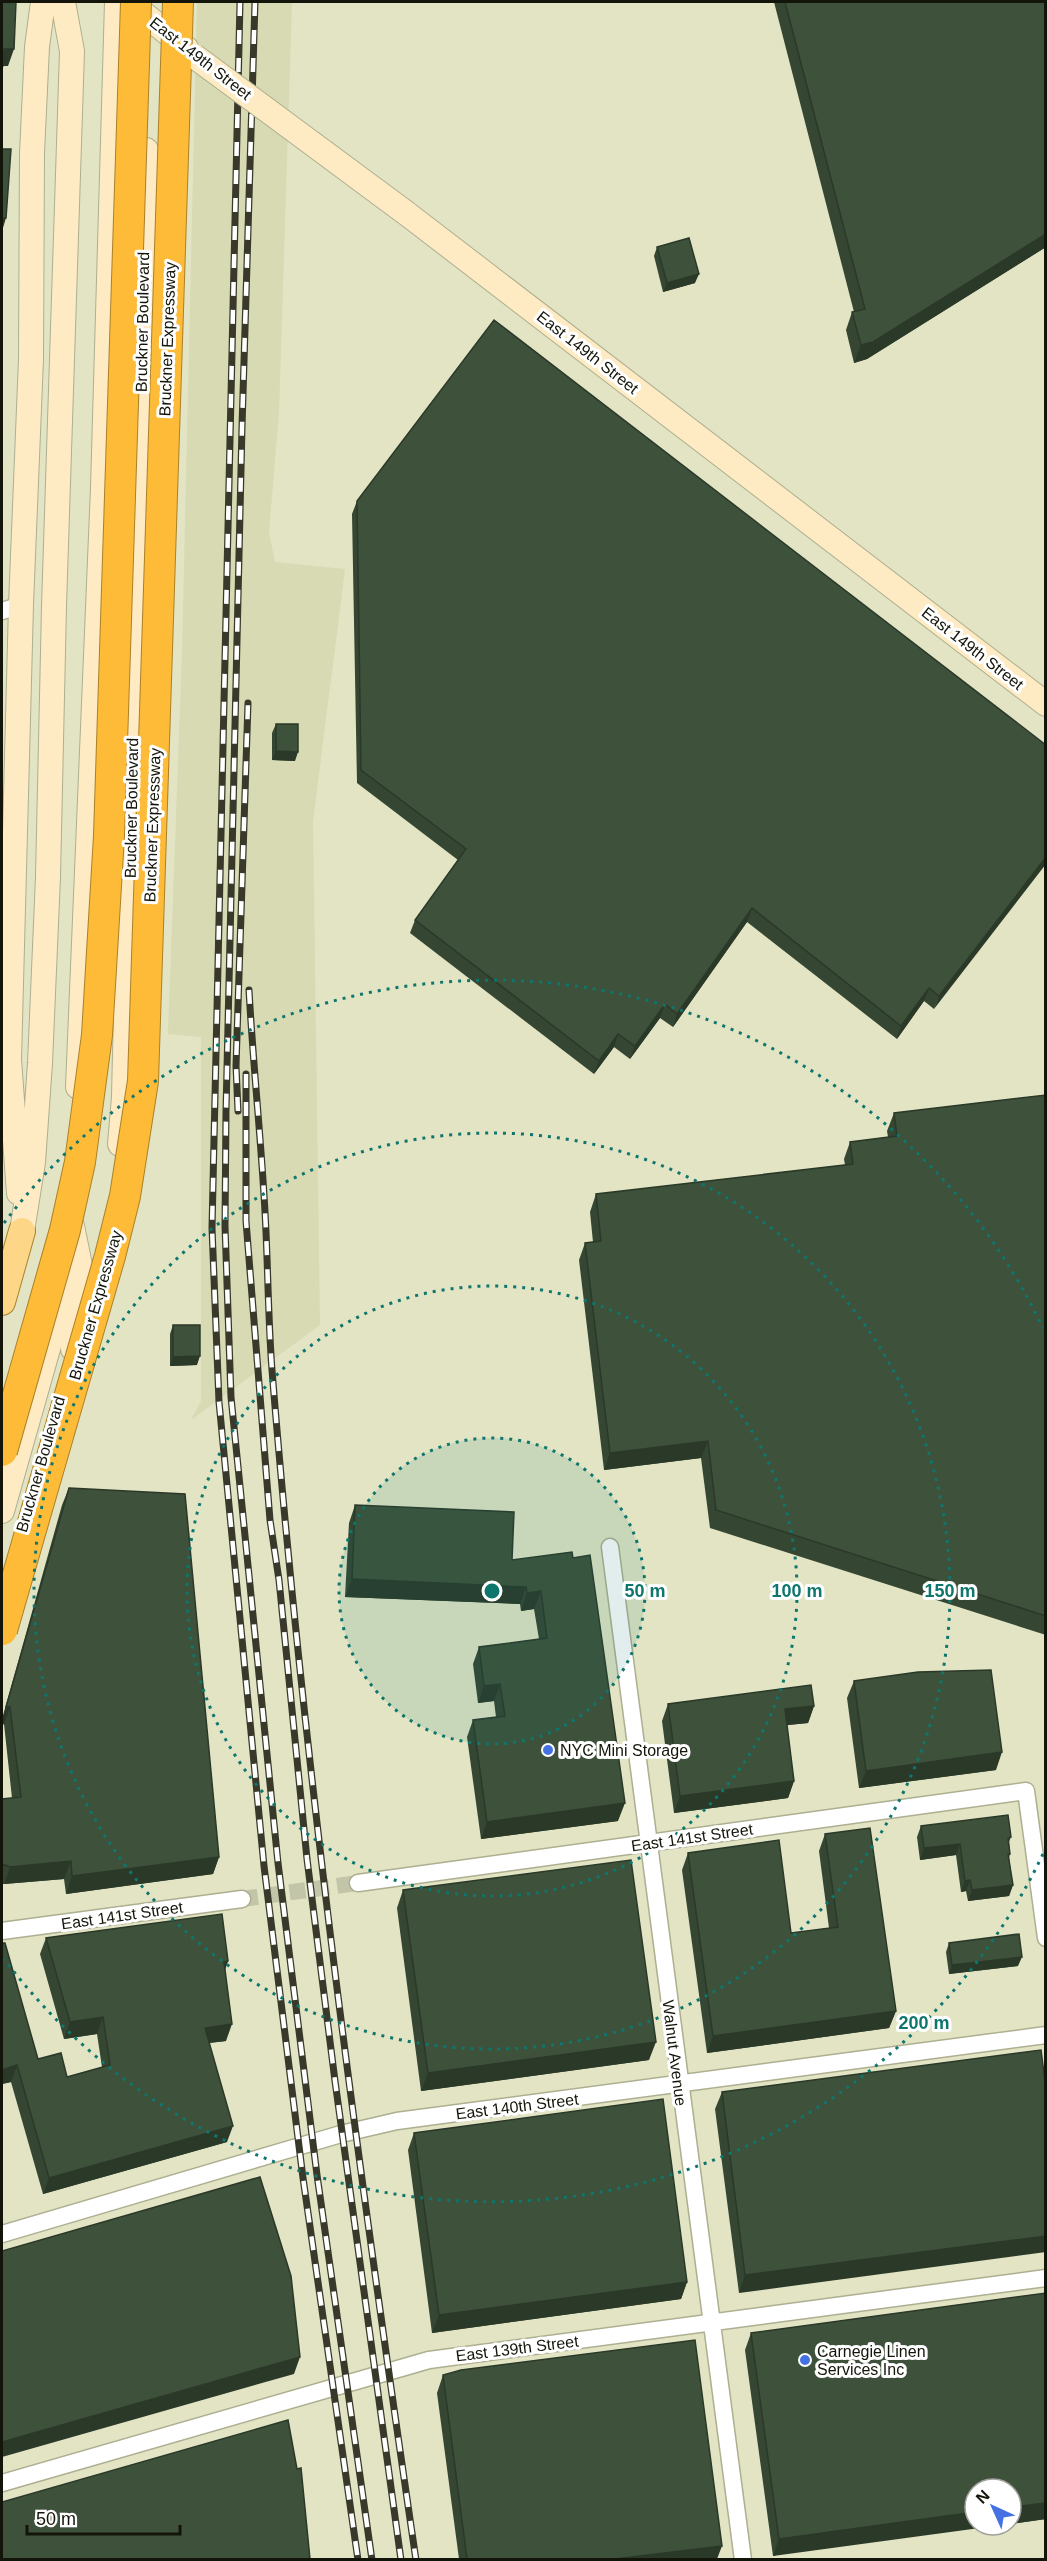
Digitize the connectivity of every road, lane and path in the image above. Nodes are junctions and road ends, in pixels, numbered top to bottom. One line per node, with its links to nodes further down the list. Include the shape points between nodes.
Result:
1 (44, 2): 7 (main road, via 37,47 32,153 31,359)
2 (63, 2): 12 (main road, via 72,51 48,877 37,1113)
3 (117, 2): 10 (main road, Bruckner Boulevard)
4 (129, 2): 6 (main road, East 149th Street)
5 (178, 2): 19 (highway, Bruckner Expressway, bridge, via 143,1082 125,1196 110,1256)
6 (145, 7): 8 (main road, Bruckner Boulevard); 9 (main road, East 149th Street, bridge, via 194,56 406,213); 15 (highway, bridge, via 97,1035 80,1162 65,1230)
7 (11, 608): 12 (main road, via 9,1060)
8 (133, 691): 10 (main road); 14 (main road, Bruckner Boulevard, via 121,1140 108,1221)
9 (1046, 704)
10 (88, 839): 11 (main road, Bruckner Boulevard)
11 (72, 1226): 14 (main road, via 81,1270); 16 (main road, Bruckner Boulevard, via 59,1310)
12 (22, 1231): 13 (main road)
13 (2, 1302)
14 (73, 1349): 18 (main road, Bruckner Boulevard)
15 (2, 1452)
16 (2, 1511)
17 (610, 1547): 20 (street, Walnut Avenue)
18 (2, 1599)
19 (2, 1630)
20 (648, 1843): 21 (street, East 141st Street); 24 (street, East 141st Street, via 1026,1791); 26 (street, Walnut Avenue)
21 (358, 1883)
22 (242, 1899): 23 (street, East 141st Street)
23 (2, 1931)
24 (1046, 1938)
25 (1046, 2035): 26 (street, East 140th Street)
26 (679, 2084): 27 (street, East 140th Street, via 369,2127); 29 (street, Walnut Avenue)
27 (2, 2234)
28 (1046, 2278): 29 (street, East 139th Street)
29 (711, 2323): 30 (street, East 139th Street, via 429,2360); 31 (street, Walnut Avenue)
30 (2, 2483)
31 (743, 2559)

